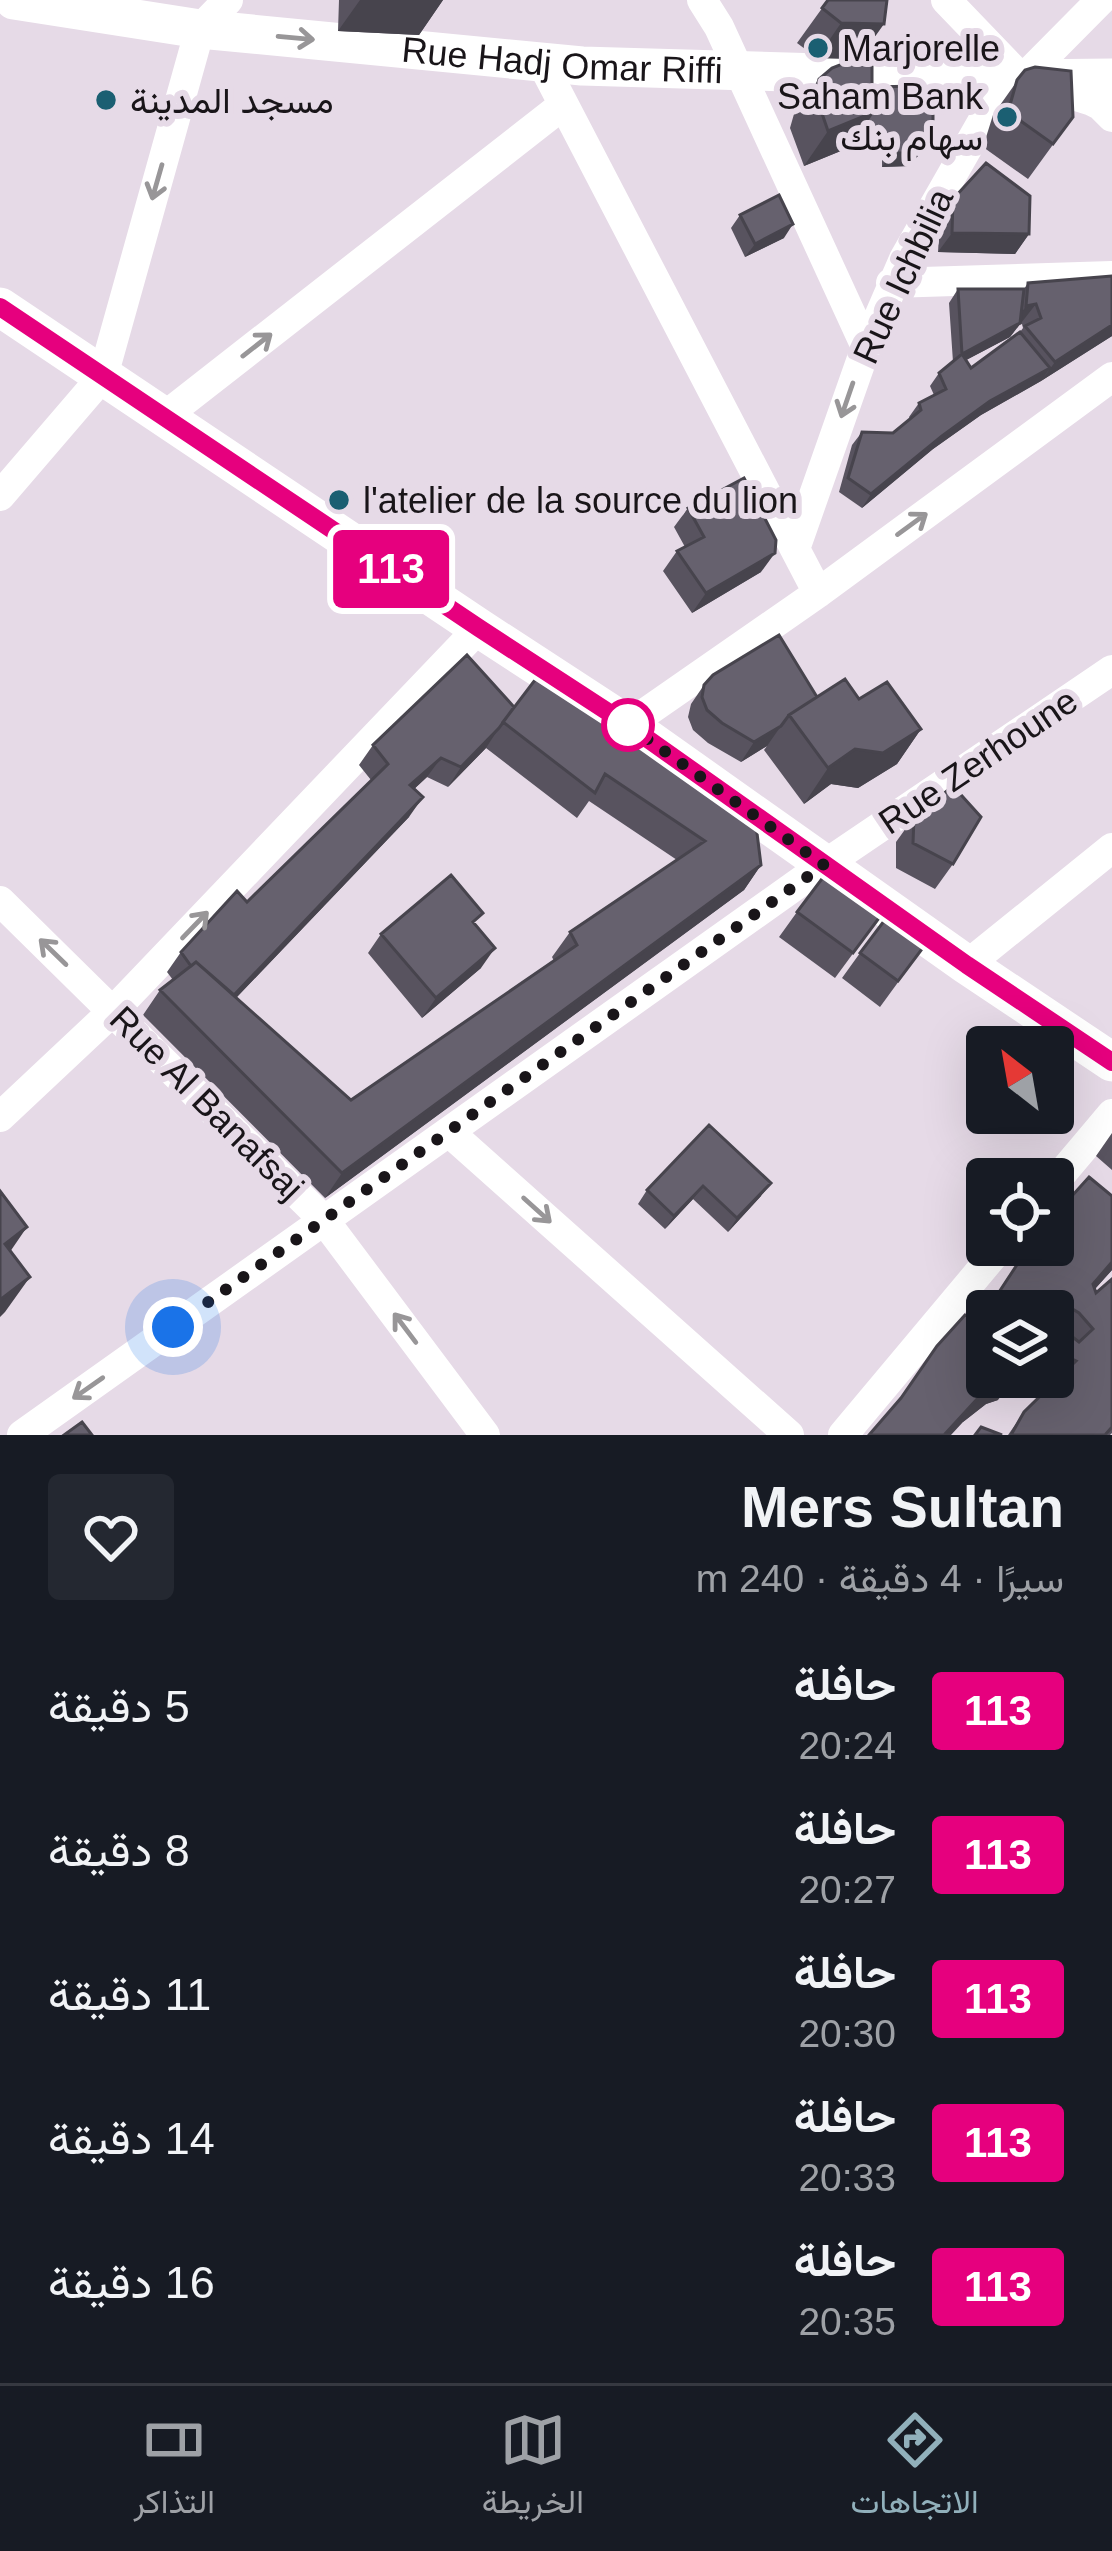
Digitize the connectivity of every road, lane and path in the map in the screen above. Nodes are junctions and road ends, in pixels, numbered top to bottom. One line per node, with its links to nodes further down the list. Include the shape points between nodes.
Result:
1 (14, 0): 6 (street, Rue Hadj Omar Riffi)
2 (229, 0): 6 (street)
3 (702, 0): 8 (street)
4 (946, 0): 10 (street)
5 (1100, 0): 10 (street, Rue Ichbilia)
6 (200, 29): 7 (street, Rue Hadj Omar Riffi, one-way to 7); 17 (street, one-way to 17)
7 (542, 62): 8 (street, Rue Hadj Omar Riffi); 11 (street)
8 (737, 70): 10 (street, Rue Hadj Omar Riffi); 16 (street)
9 (1112, 77): 10 (street, Rue Hadj Omar Riffi)
10 (1022, 79): 12 (street, via 1092,101); 14 (street, Rue Ichbilia, via 985,117)
11 (563, 105): 19 (street, one-way to 11); 21 (street)
12 (1112, 118)
13 (1112, 276): 14 (street)
14 (892, 283): 16 (street, Rue Ichbilia)
15 (0, 307): 17 (street)
16 (866, 347): 21 (street, Rue Ichbilia, one-way to 21)
17 (103, 376): 19 (street); 20 (street)
18 (1112, 377): 22 (street, one-way to 18)
19 (165, 416): 23 (street)
20 (0, 496)
21 (795, 549): 22 (street)
22 (818, 593): 25 (street)
23 (479, 628): 25 (street); 30 (street, one-way to 23)
24 (1112, 670): 27 (street, Rue Zerhoune)
25 (628, 725): 27 (street)
26 (1112, 848): 29 (street)
27 (824, 865): 29 (street); 34 (street, Rue Zerhoune)
28 (0, 901): 30 (street, Rue Al Banafsaj, one-way to 28)
29 (967, 965): 31 (street)
30 (114, 1010): 33 (street); 36 (street, Rue Al Banafsaj)
31 (1112, 1062)
32 (1112, 1114): 35 (street)
33 (0, 1117)
34 (449, 1132): 36 (street, Rue Zerhoune); 40 (street, one-way to 40)
35 (1074, 1159)
36 (324, 1220): 38 (street, Rue Al Banafsaj, one-way to 36); 39 (street, Rue Zerhoune, one-way to 39)
37 (984, 1266): 41 (street)
38 (472, 1430)
39 (22, 1435)
40 (789, 1435)
41 (843, 1435)

